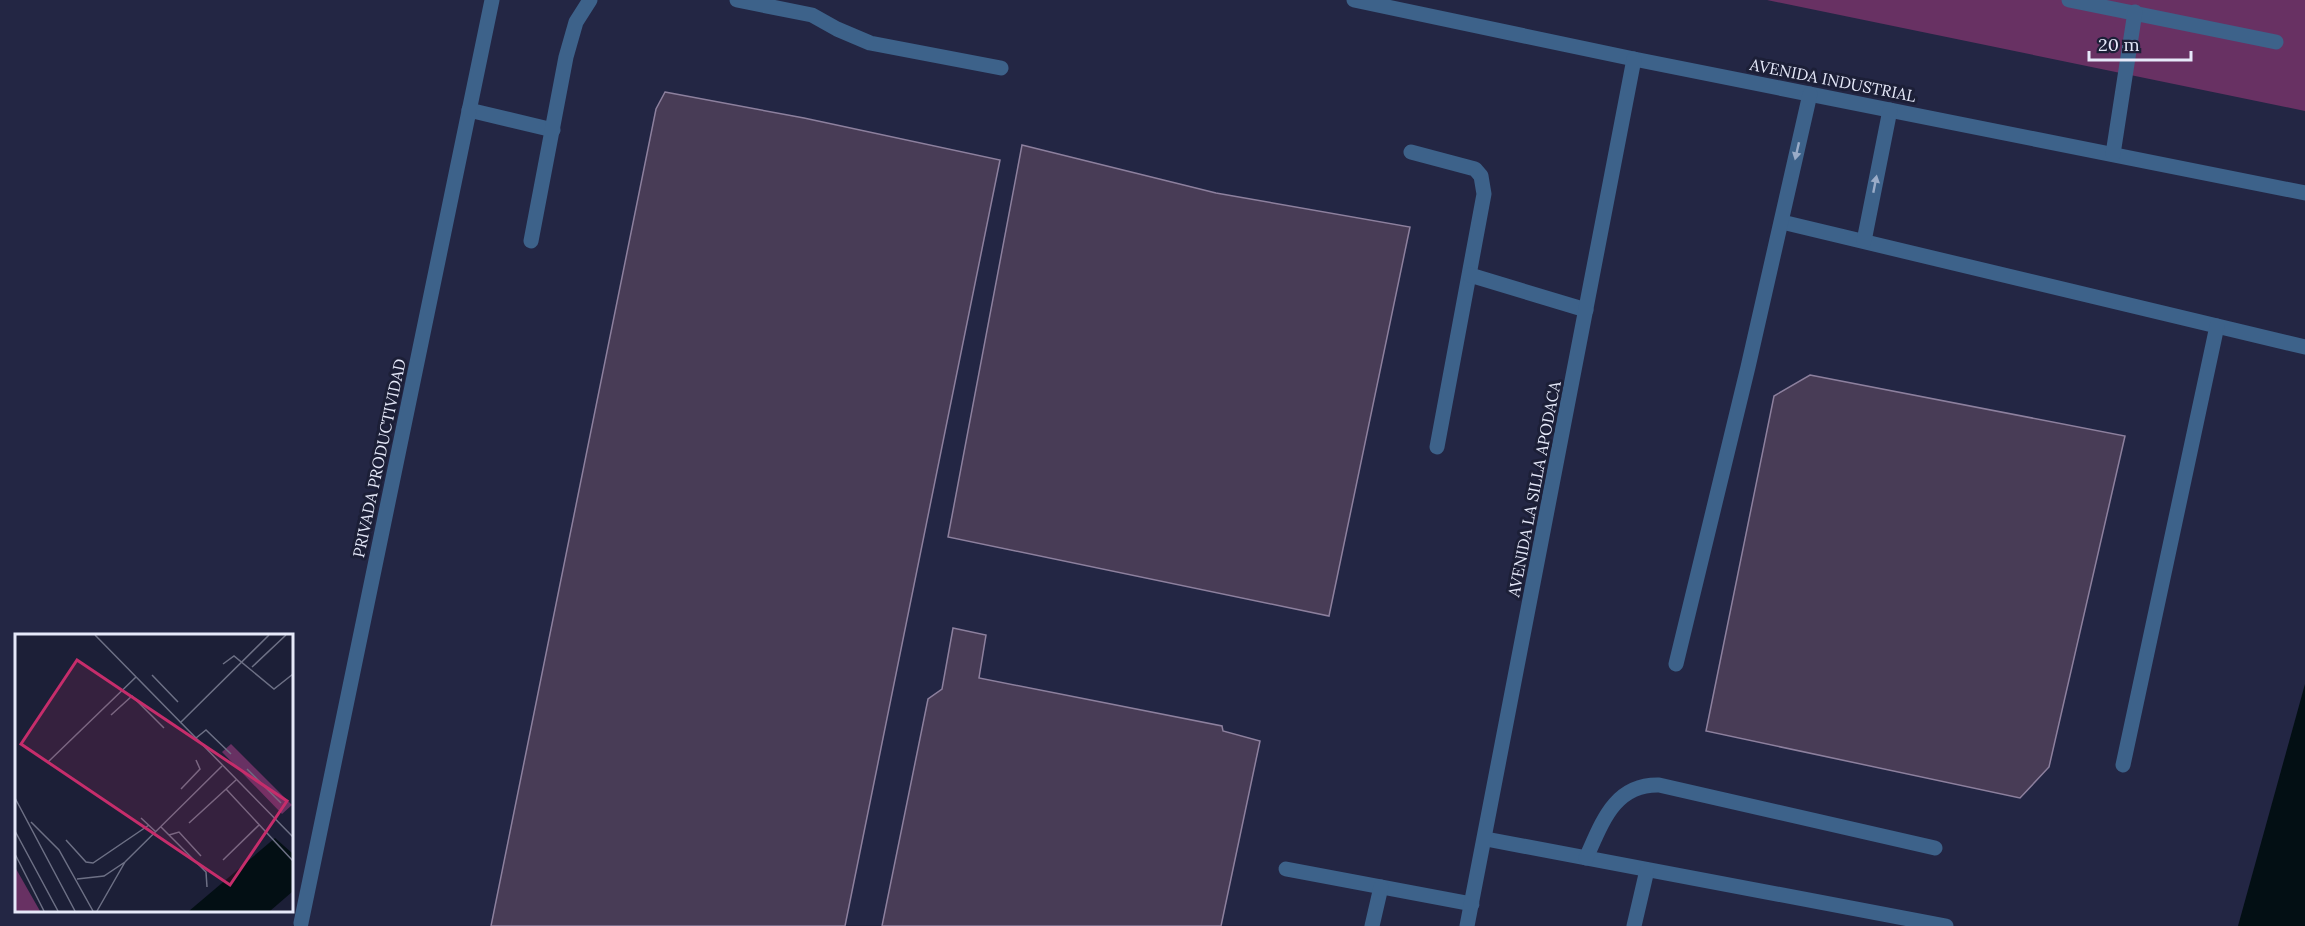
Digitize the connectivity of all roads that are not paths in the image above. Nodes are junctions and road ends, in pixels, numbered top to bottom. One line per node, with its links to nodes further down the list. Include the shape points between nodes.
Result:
1 (492, 0): 12 (street, PRIVADA PRODUCTIVIDAD)
2 (590, 0): 14 (street, via 576,22 566,57)
3 (737, 0): 6 (street)
4 (1354, 0): 9 (street, AVENIDA INDUSTRIAL)
5 (2068, 0): 7 (street)
6 (775, 3): 10 (street, via 812,15 870,43)
7 (2135, 12): 8 (street); 16 (street)
8 (2276, 42)
9 (1634, 59): 11 (street, AVENIDA INDUSTRIAL); 22 (street, AVENIDA LA SILLA APODACA)
10 (1001, 68)
11 (1810, 94): 13 (street, AVENIDA INDUSTRIAL); 18 (street, one-way to 18)
12 (469, 110): 14 (street); 35 (street, PRIVADA PRODUCTIVIDAD)
13 (1890, 110): 16 (street, AVENIDA INDUSTRIAL); 20 (street, one-way to 13)
14 (553, 130): 19 (street)
15 (1411, 152): 21 (street, via 1475,168 1481,176 1484,194)
16 (2113, 154): 17 (street, AVENIDA INDUSTRIAL)
17 (2305, 193)
18 (1782, 222): 20 (street); 26 (street)
19 (531, 241)
20 (1864, 241): 23 (street)
21 (1470, 275): 22 (street); 25 (street)
22 (1586, 310): 28 (street, AVENIDA LA SILLA APODACA)
23 (2217, 326): 24 (street); 27 (street)
24 (2305, 347)
25 (1437, 447)
26 (1676, 664)
27 (2123, 765)
28 (1486, 839): 30 (street); 34 (street, AVENIDA LA SILLA APODACA)
29 (1935, 848): 30 (street, via 1645,785 1626,792 1604,819)
30 (1586, 858): 32 (street)
31 (1286, 869): 33 (street)
32 (1647, 870): 38 (street); 39 (street)
33 (1381, 887): 34 (street); 36 (street)
34 (1472, 904): 37 (street, AVENIDA LA SILLA APODACA)
35 (301, 923)
36 (1372, 926)
37 (1467, 926)
38 (1634, 926)
39 (1946, 926)

